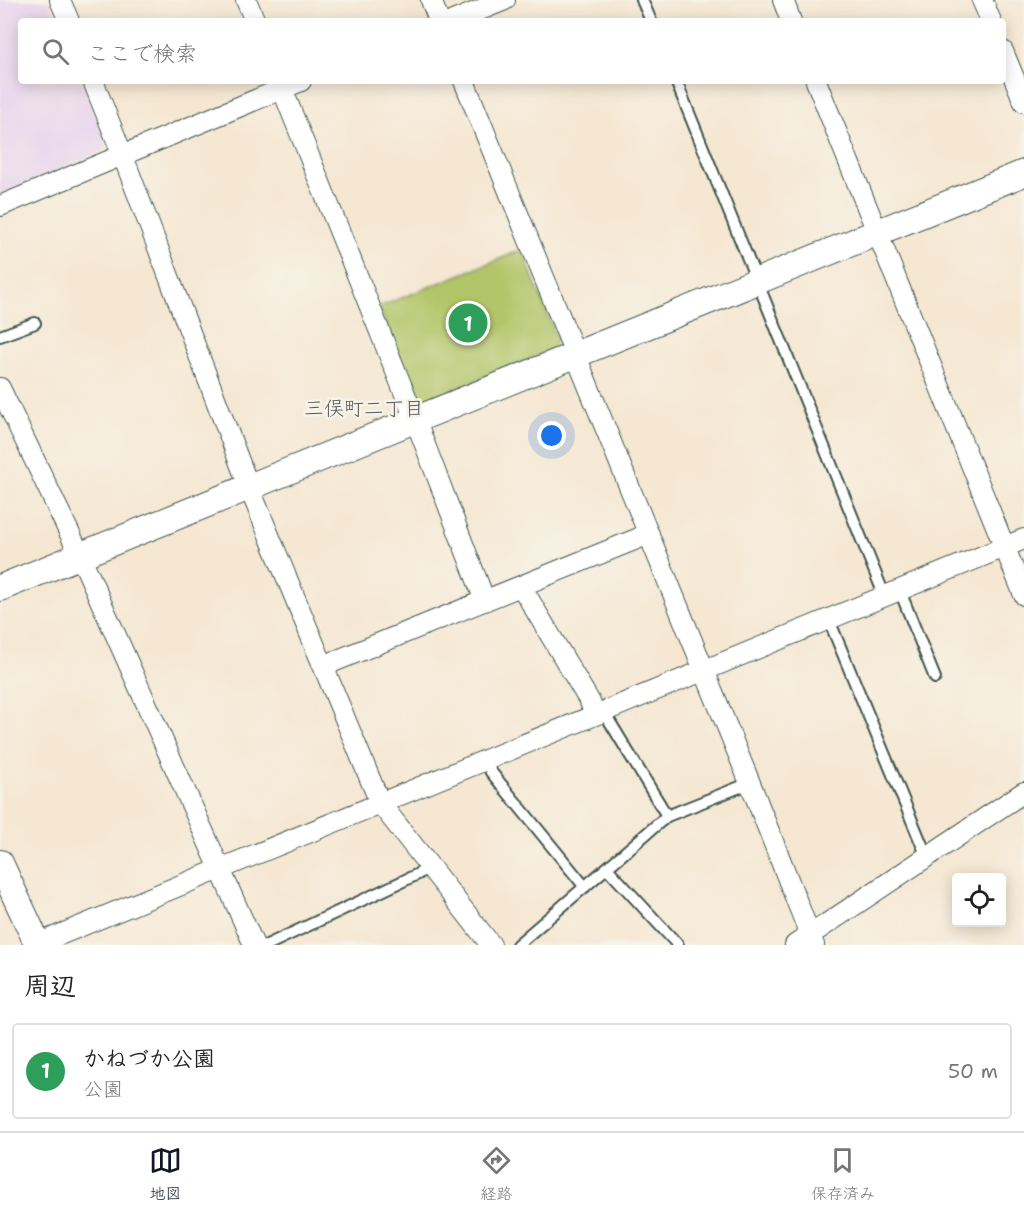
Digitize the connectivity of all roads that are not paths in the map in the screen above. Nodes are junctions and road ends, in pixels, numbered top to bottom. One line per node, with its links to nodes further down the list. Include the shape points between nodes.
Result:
1 (60, 0): 8 (street)
2 (246, 0): 9 (street)
3 (431, 0): 10 (street)
4 (505, 0): 11 (street)
5 (642, 0): 12 (lane)
6 (783, 0): 13 (street)
7 (982, 0): 14 (street)
8 (68, 18)
9 (254, 18)
10 (438, 18)
11 (460, 18)
12 (650, 18)
13 (790, 18)
14 (990, 18)
15 (1006, 58): 21 (street)
16 (94, 84): 22 (street)
17 (465, 84): 29 (street)
18 (677, 84): 26 (lane)
19 (817, 84): 25 (street)
20 (280, 85): 22 (street); 31 (street)
21 (1024, 102)
22 (123, 156): 24 (street); 32 (street)
23 (1024, 173): 25 (street)
24 (0, 206)
25 (877, 232): 26 (street); 35 (street)
26 (758, 282): 29 (street); 39 (lane)
27 (35, 322): 28 (lane)
28 (0, 336)
29 (575, 355): 31 (street); 33 (street)
30 (0, 388): 36 (street)
31 (415, 419): 32 (street); 41 (street)
32 (249, 488): 36 (street); 43 (street)
33 (649, 534): 37 (street); 44 (street)
34 (1024, 539): 35 (street)
35 (1004, 547): 39 (street); 40 (street)
36 (80, 555): 38 (street); 56 (street)
37 (521, 586): 41 (street); 46 (street)
38 (0, 588)
39 (892, 594): 42 (street); 45 (lane)
40 (1024, 595)
41 (485, 601): 43 (street)
42 (829, 620): 44 (street); 52 (lane)
43 (323, 666): 50 (street)
44 (703, 670): 46 (street); 48 (street)
45 (935, 678)
46 (600, 713): 47 (street); 51 (lane, via 610,722)
47 (486, 760): 50 (street); 57 (lane, via 491,772)
48 (750, 783): 51 (lane); 58 (street)
49 (1024, 792): 52 (street)
50 (380, 803): 54 (street); 56 (street)
51 (667, 816): 55 (lane)
52 (927, 857): 58 (street)
53 (0, 863): 59 (street)
54 (429, 866): 61 (lane); 62 (street)
55 (607, 868): 57 (lane); 64 (lane)
56 (220, 869): 59 (street); 60 (street)
57 (585, 887): 63 (lane)
58 (806, 942)
59 (36, 945)
60 (254, 945)
61 (267, 945)
62 (491, 945)
63 (518, 945)
64 (678, 945)

